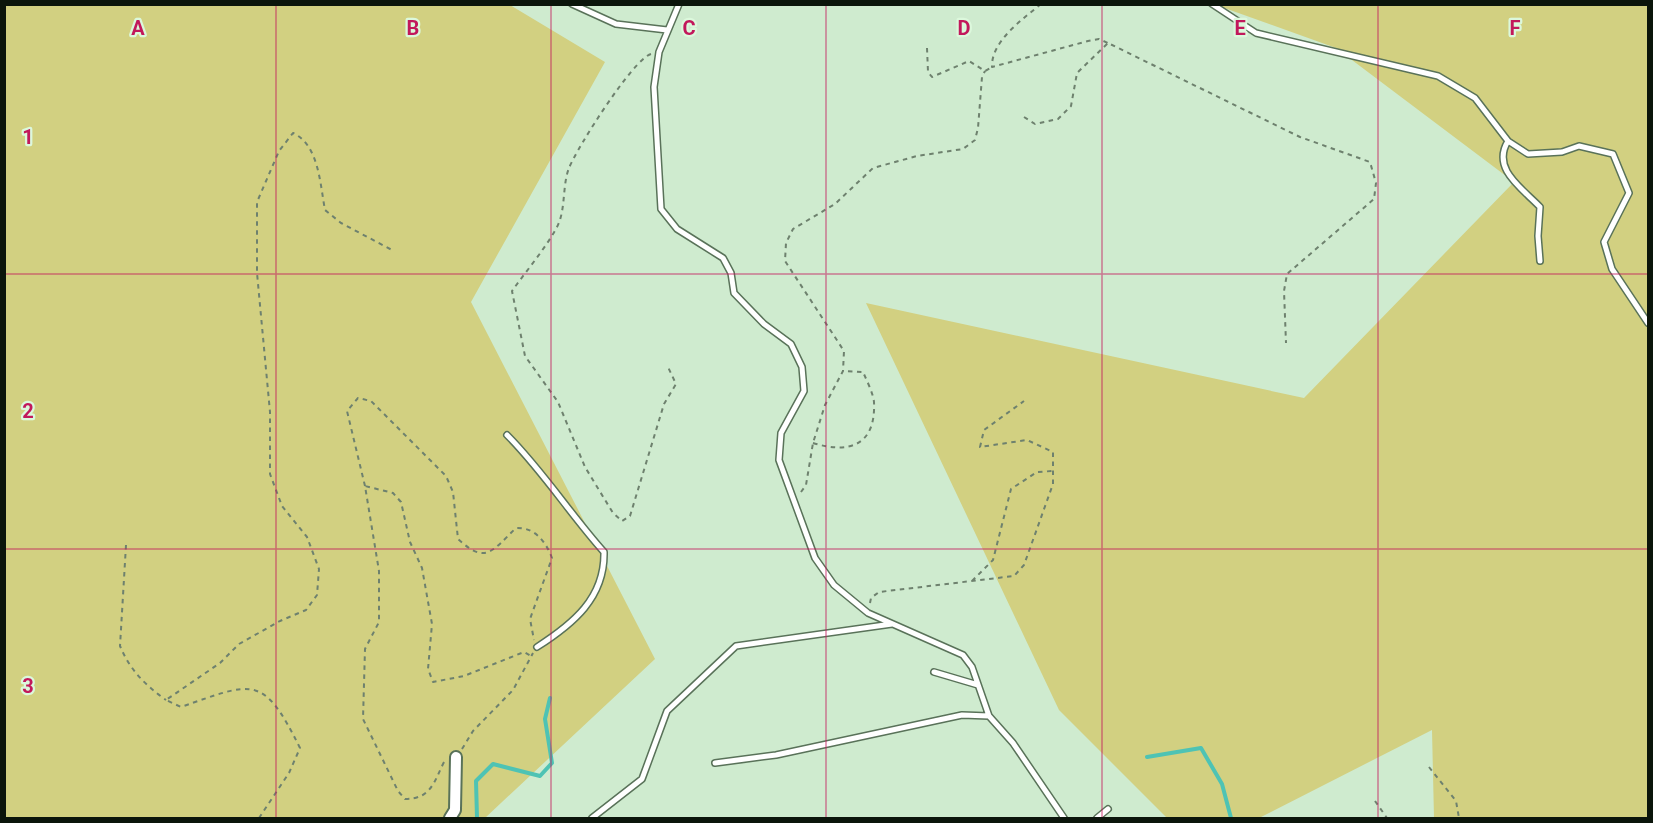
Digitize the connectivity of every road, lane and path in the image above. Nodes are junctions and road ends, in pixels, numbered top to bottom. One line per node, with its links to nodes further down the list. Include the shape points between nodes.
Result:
1 (572, 4): 5 (lane, via 616,24)
2 (679, 4): 5 (lane)
3 (1041, 4): 9 (path, via 1006,35)
4 (1212, 4): 12 (lane, via 1256,33 1438,76 1475,98)
5 (667, 30): 8 (lane)
6 (1108, 43): 9 (path, via 1099,39 1088,41); 11 (path, via 1077,73 1071,106 1058,119 1035,124); 16 (path, via 1300,137 1370,162 1376,183 1374,199 1287,273)
7 (927, 48): 10 (path, via 928,72 932,77 969,61)
8 (659, 52): 17 (path, via 643,56 588,135 569,168 558,225 512,291 525,356 558,402 585,467 622,521 630,516 663,404 676,384); 24 (lane, via 654,126 661,209 677,229 723,258 731,273 734,293 791,345 802,367 804,391 781,434 779,460)
9 (992, 67): 10 (path)
10 (985, 71): 18 (path, via 975,140 963,149 873,168 835,204 794,229 786,243 785,261 844,351)
11 (1024, 117)
12 (1508, 141): 14 (lane, via 1502,151 1503,169 1540,207); 15 (lane, via 1528,154 1562,152 1579,146 1613,154 1629,193 1604,242 1612,269)
13 (392, 250): 33 (path, via 325,210 315,160 304,138 293,133 279,151 257,202 257,273 270,412 270,474 282,506 307,537 319,569 317,595 306,610 239,644 220,663)
14 (1540, 261)
15 (1648, 323)
16 (1286, 343)
17 (668, 367)
18 (843, 371): 21 (path, via 825,405); 21 (path, via 863,372 874,401 866,437 853,448)
19 (1024, 401): 22 (path, via 984,430 980,447 1027,440 1053,452)
20 (507, 435): 29 (lane, via 604,552 600,585 581,613)
21 (813, 443): 24 (path, via 806,485)
22 (1053, 471): 26 (path, via 1037,472 1011,489 993,560); 26 (path, via 1053,484 1024,565 1014,576)
23 (364, 486): 29 (path, via 347,411 358,398 371,401 446,476 453,492 458,539 472,552 484,554 516,528 526,528 546,542 552,558 530,619); 30 (path, via 393,493 401,502 410,542 422,567 432,624 428,669 433,682 464,676 524,652); 35 (path, via 379,581 379,622 365,649 363,719 405,799 419,799 431,789 445,761)
24 (794, 502): 27 (lane, via 815,558 834,585)
25 (126, 545): 33 (path, via 120,646 126,662)
26 (972, 581): 27 (path, via 879,592 871,598)
27 (868, 614): 28 (lane)
28 (893, 624): 32 (lane, via 963,656 972,666); 42 (lane, via 736,646 667,711 642,779)
29 (537, 647): 30 (path)
30 (531, 656): 35 (path, via 513,690 473,731)
31 (934, 672): 32 (lane)
32 (978, 685): 34 (lane)
33 (166, 700): 40 (path, via 181,707 232,689 251,688 270,698 300,748)
34 (989, 716): 36 (lane, via 962,715 777,755); 43 (lane, via 1013,743)
35 (456, 758): 41 (street, via 455,810)
36 (715, 763)
37 (1428, 767): 46 (path, via 1456,801)
38 (1375, 801): 45 (path)
39 (1108, 809): 44 (lane)
40 (259, 819)
41 (450, 819)
42 (592, 819)
43 (1064, 819)
44 (1097, 819)
45 (1387, 819)
46 (1459, 819)

